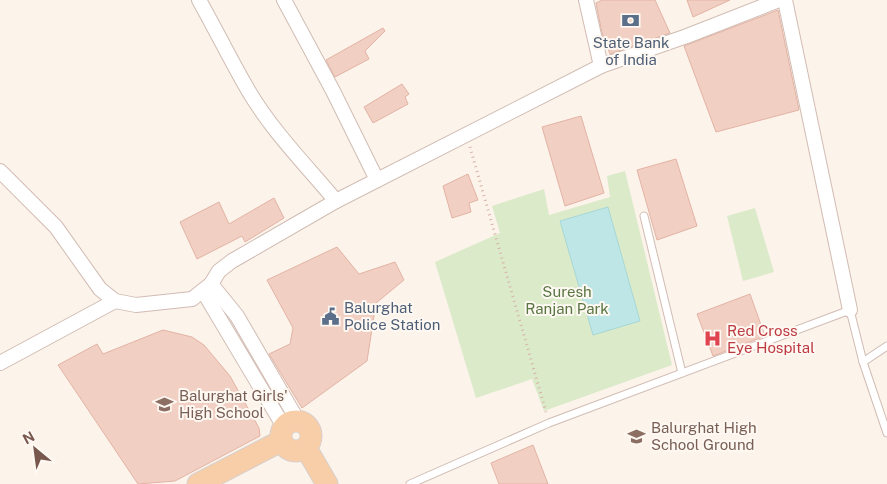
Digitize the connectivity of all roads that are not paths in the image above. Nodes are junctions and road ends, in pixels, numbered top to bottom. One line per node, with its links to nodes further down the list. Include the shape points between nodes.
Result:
1 (199, 0): 9 (street, via 248,91)
2 (284, 0): 8 (street)
3 (586, 0): 6 (street)
4 (779, 0): 6 (street)
5 (785, 0): 13 (street)
6 (601, 66): 8 (street)
7 (2, 176): 12 (street, via 56,227 100,289)
8 (377, 180): 9 (street)
9 (336, 201): 11 (street, via 232,261 219,271)
10 (644, 216): 17 (lane)
11 (207, 288): 12 (street, via 192,299 136,305); 18 (street)
12 (115, 301): 16 (street)
13 (850, 310): 15 (lane); 17 (lane)
14 (887, 346): 15 (lane)
15 (863, 362): 19 (lane)
16 (0, 363)
17 (682, 373): 22 (lane, via 549,423)
18 (288, 430): 20 (main road); 21 (main road, via 288,449 297,452 306,448)
19 (887, 434)
20 (198, 484)
21 (327, 484)
22 (410, 484)

